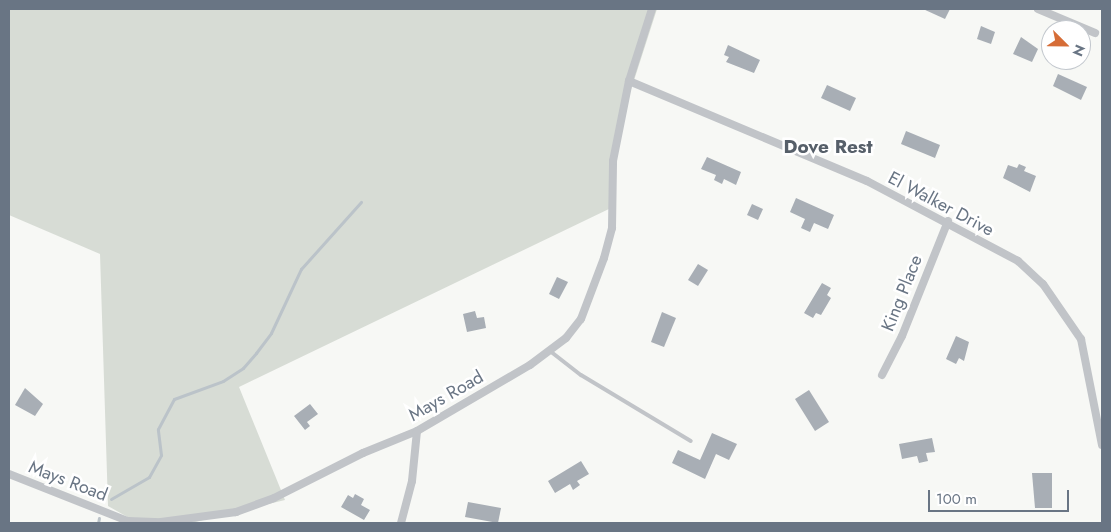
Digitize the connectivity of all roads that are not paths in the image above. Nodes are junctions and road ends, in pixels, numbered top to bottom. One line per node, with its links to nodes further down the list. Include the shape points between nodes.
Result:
1 (652, 9): 4 (street, Mays Road)
2 (1038, 9): 3 (street)
3 (1095, 33)
4 (629, 81): 5 (street, El Walker Drive, via 867,181); 6 (street, Mays Road, via 613,161 612,228 604,258 581,319)
5 (948, 221): 7 (street, King Place, via 902,336); 10 (street, El Walker Drive, via 1018,261 1043,284 1073,324 1085,356)
6 (550, 351): 8 (street, Mays Road); 9 (lane, via 581,375)
7 (882, 375)
8 (417, 431): 11 (street, Mays Road, via 363,453 274,498 236,512 197,518 128,521); 12 (street, via 412,481)
9 (691, 441)
10 (1102, 444)
11 (9, 474)
12 (401, 523)

